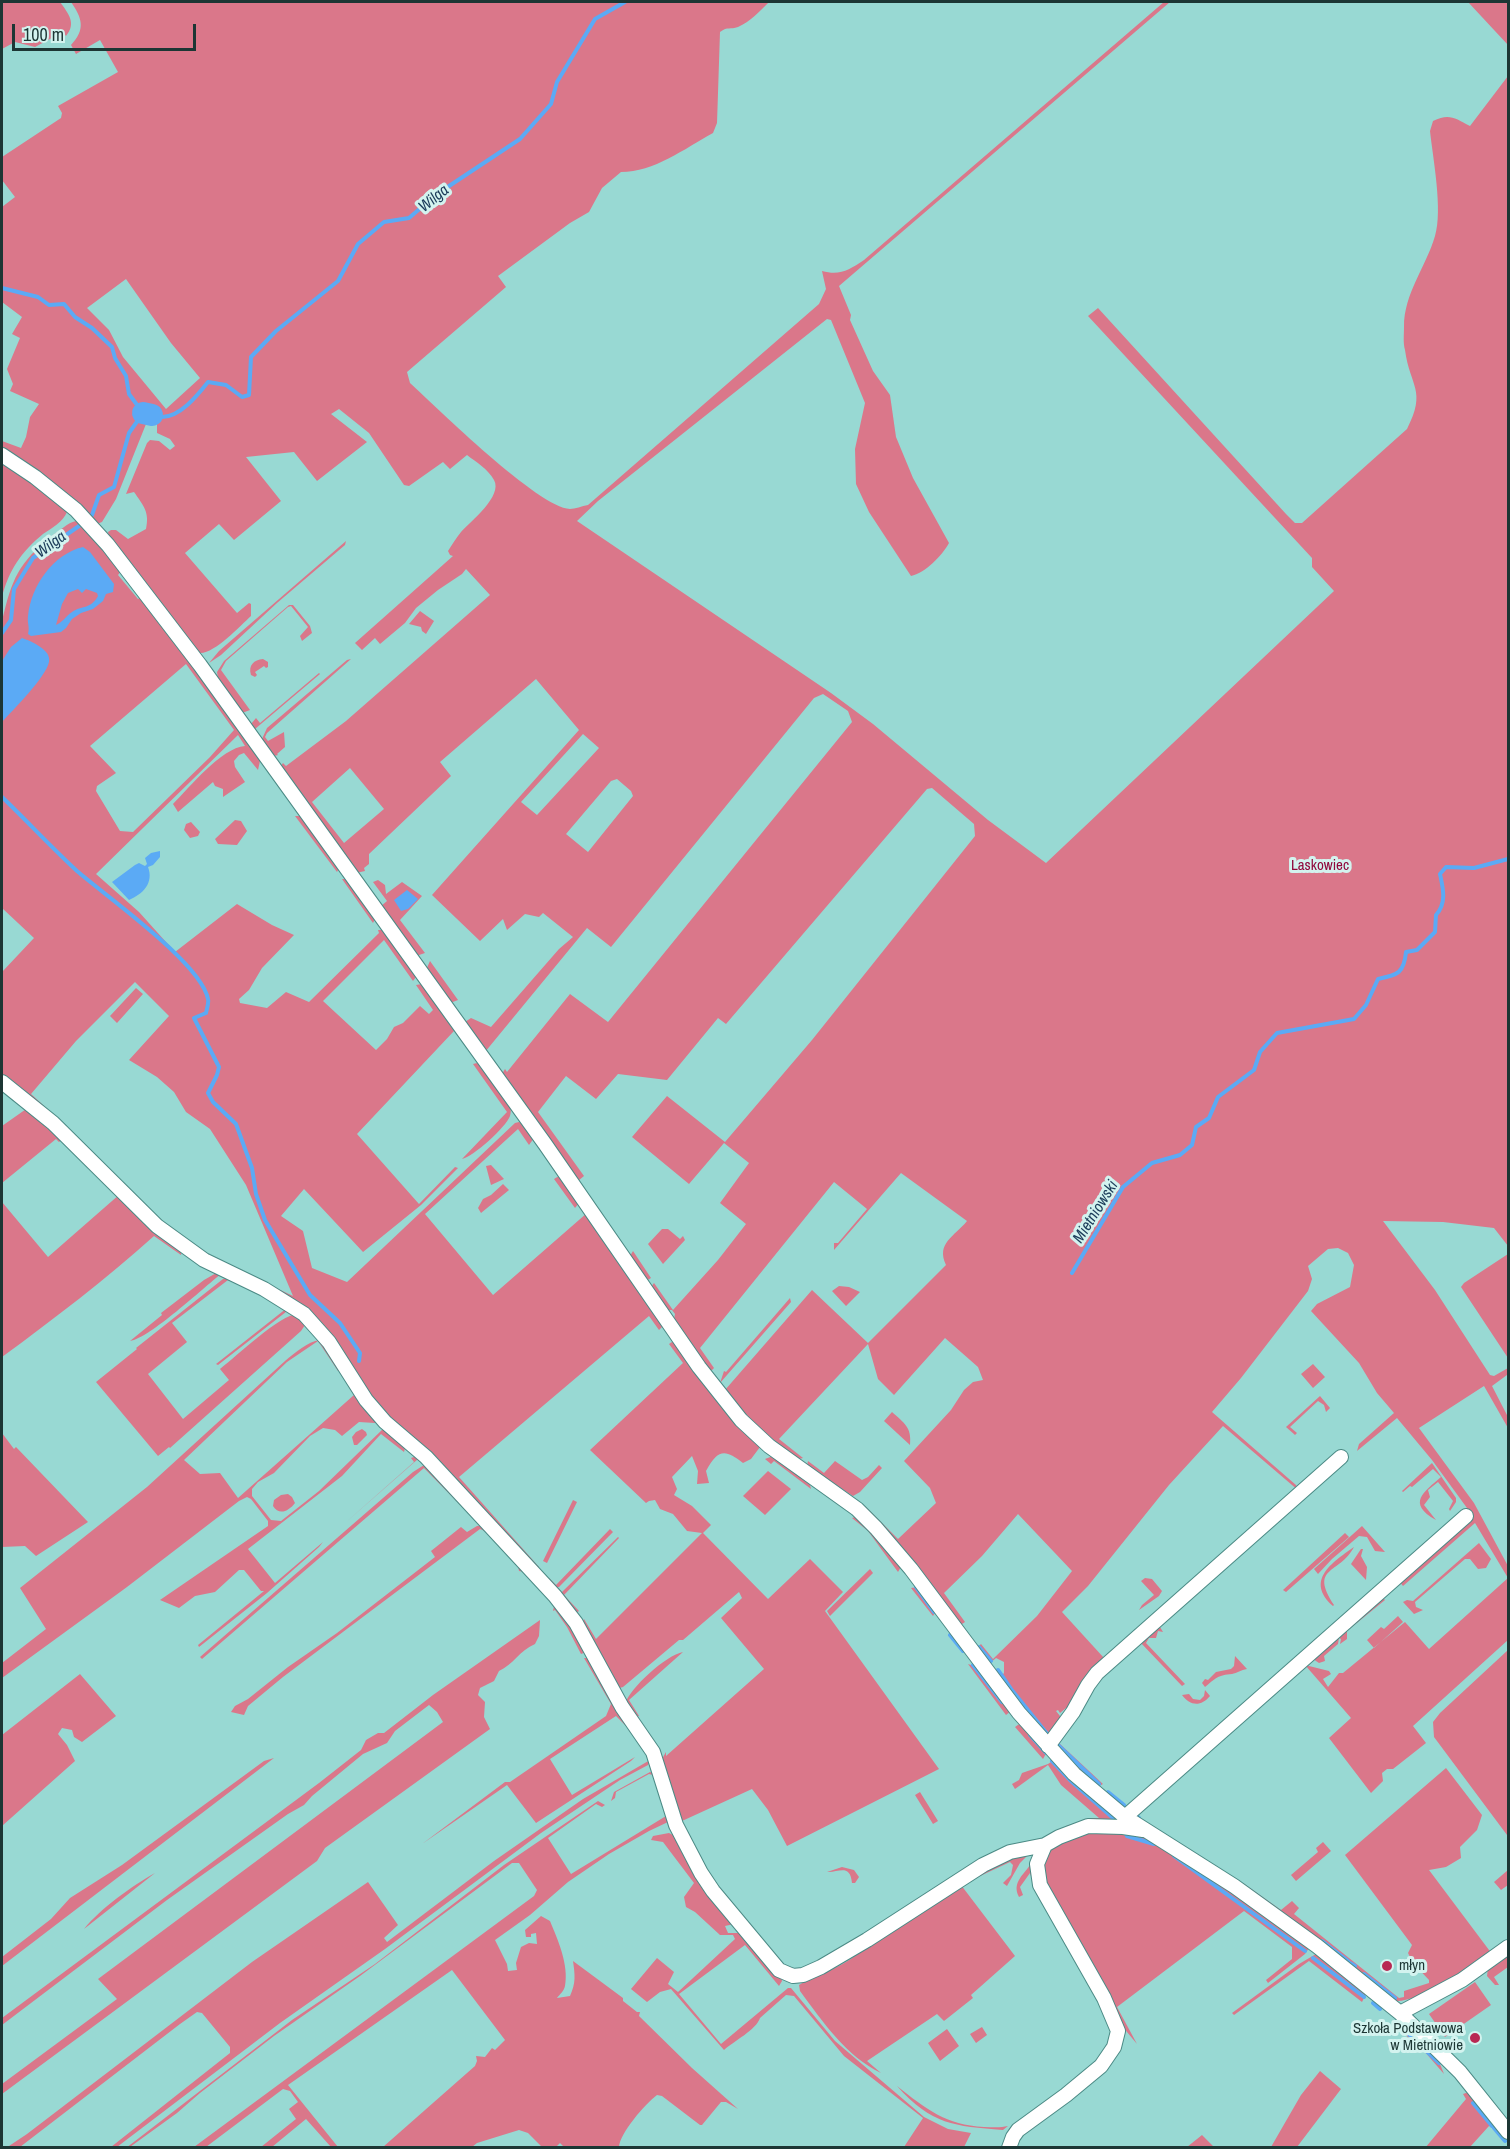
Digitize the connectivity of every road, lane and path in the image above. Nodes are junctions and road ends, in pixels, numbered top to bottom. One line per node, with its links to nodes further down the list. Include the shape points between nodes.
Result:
1 (2, 455): 5 (street, via 76,510 108,545 200,665 545,1144 718,1393 760,1439 857,1509 876,1528)
2 (2, 1082): 8 (street, via 52,1123 173,1239 304,1314 329,1342 385,1422 426,1457 555,1596 576,1623 622,1707 653,1752 676,1825 701,1873 779,1970 793,1976 811,1972 983,1865 1010,1852)
3 (1341, 1457): 5 (street, via 1097,1673)
4 (1466, 1516): 6 (street)
5 (1048, 1746): 6 (street, via 1074,1774)
6 (1125, 1816): 7 (street)
7 (1148, 1831): 8 (street, via 1088,1826); 10 (street, via 1234,1886)
8 (1045, 1845): 12 (street, via 1037,1863 1040,1885 1104,1998 1118,2031 1114,2047 1101,2066 1018,2130)
9 (1509, 1947): 10 (street, via 1462,1980)
10 (1400, 2013): 11 (street, via 1460,2072)
11 (1509, 2132)
12 (1009, 2148)

